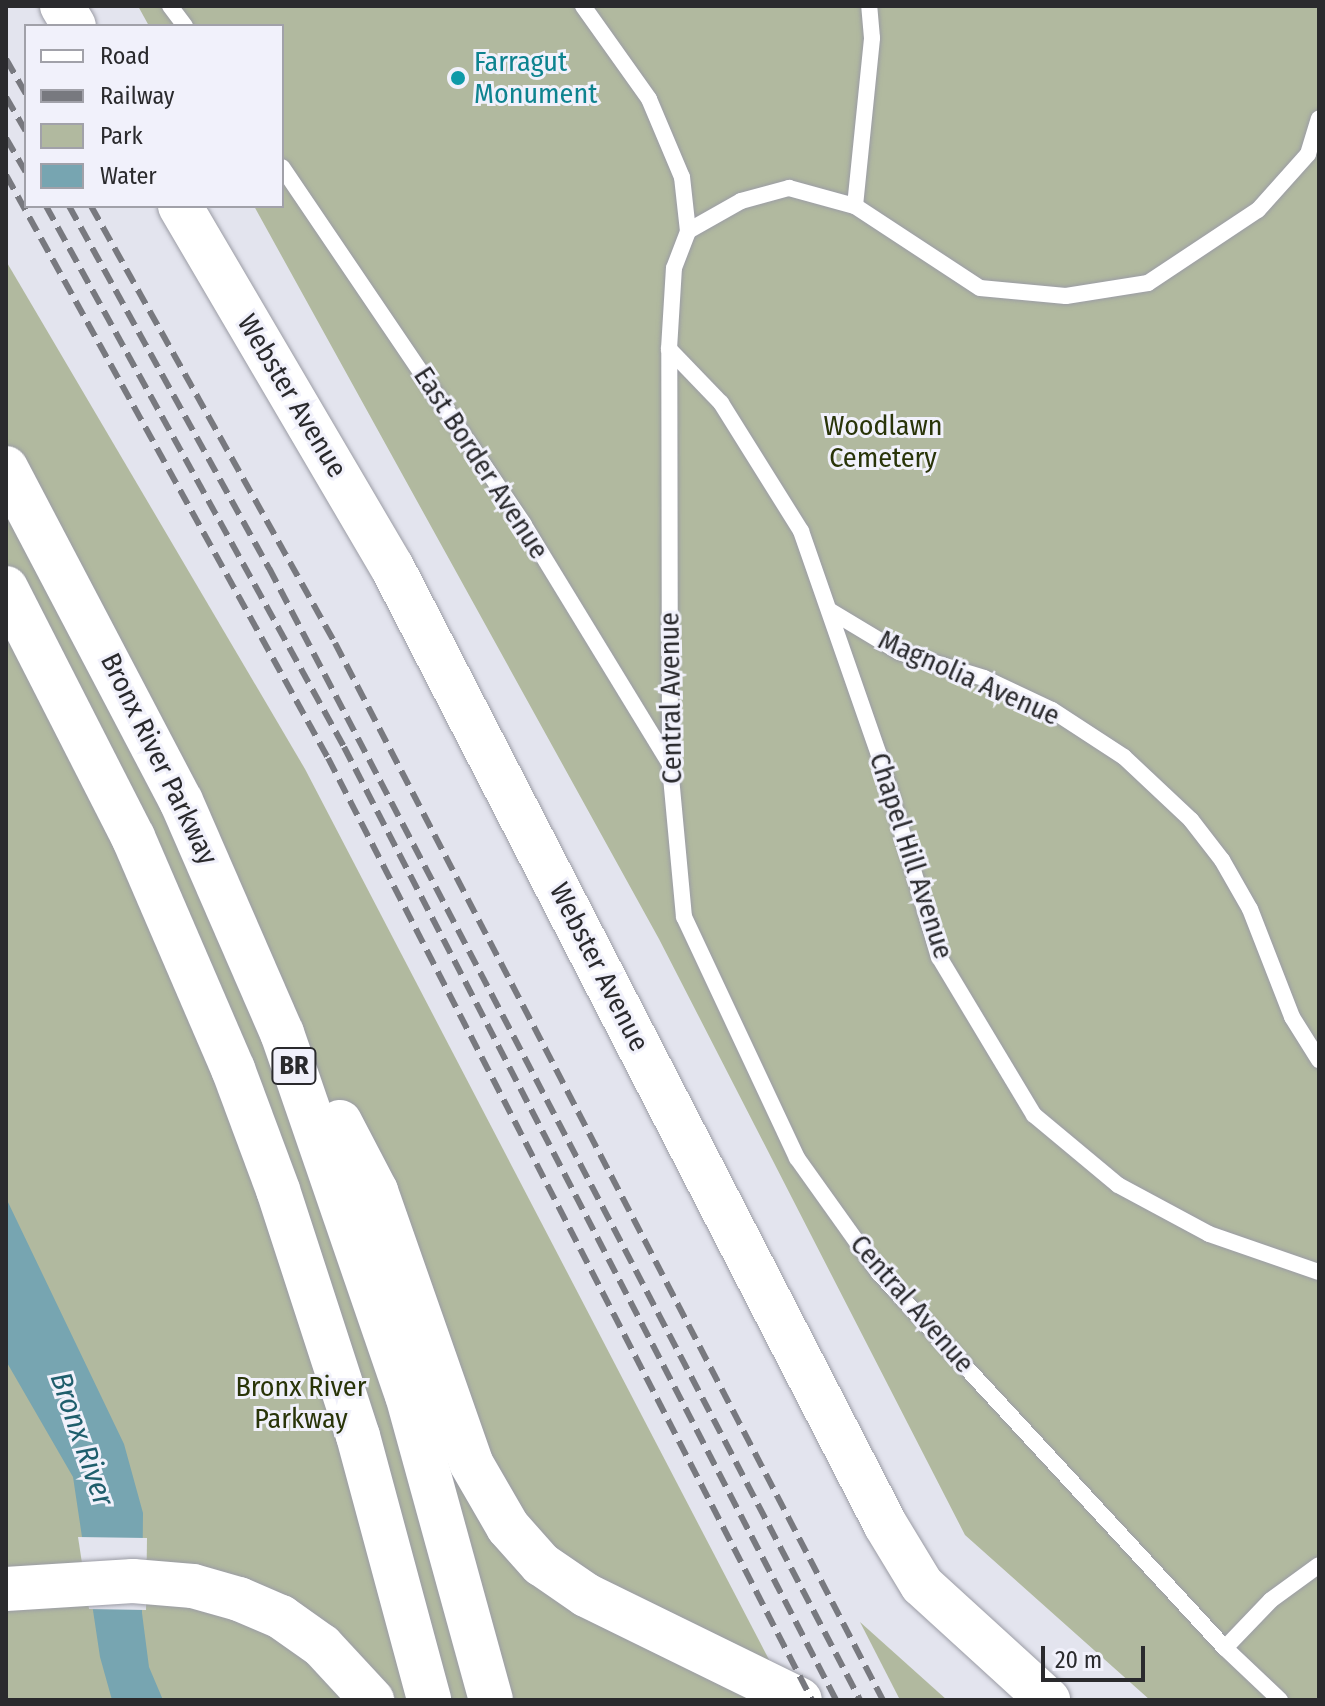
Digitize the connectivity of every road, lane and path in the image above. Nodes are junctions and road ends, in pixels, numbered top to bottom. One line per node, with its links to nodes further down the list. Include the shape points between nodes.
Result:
1 (62, 6): 5 (main road)
2 (170, 6): 6 (lane)
3 (583, 6): 11 (lane, via 649,99 682,177)
4 (869, 6): 9 (lane, via 872,38)
5 (73, 24)
6 (184, 24)
7 (1319, 119): 9 (lane, via 1308,154 1258,210 1148,283 1066,296 980,288)
8 (284, 170): 16 (lane, East Border Avenue, via 524,525)
9 (855, 206): 11 (lane, via 789,188 741,201)
10 (181, 208): 27 (main road, Webster Avenue, via 392,567 885,1524 922,1585)
11 (688, 231): 12 (lane, Central Avenue, via 674,268)
12 (669, 349): 15 (lane, Chapel Hill Avenue, via 721,403 801,531); 16 (lane, Central Avenue)
13 (6, 468): 17 (main road, Bronx River Parkway / BR, via 124,683)
14 (6, 588): 24 (main road, Bronx River Parkway / BR, via 133,837 243,1096 358,1436)
15 (829, 610): 18 (lane, Magnolia Avenue, via 899,652 984,678 1052,710 1124,757 1191,820 1222,860 1250,909 1292,1017); 19 (lane, Chapel Hill Avenue, via 939,957 1034,1115 1118,1185 1209,1234)
16 (670, 765): 22 (lane, Central Avenue, via 684,917 797,1158 879,1273)
17 (233, 914): 25 (main road, Bronx River Parkway / BR, via 327,1152 369,1276); 26 (main road, via 376,1191 453,1418 482,1488 508,1527 541,1564 586,1595)
18 (1319, 1060)
19 (1319, 1272)
20 (1319, 1565): 22 (lane, via 1271,1600)
21 (10, 1591): 23 (main road, via 133,1581 216,1592 262,1607 302,1631)
22 (1225, 1648): 28 (lane, Central Avenue)
23 (372, 1700)
24 (429, 1700)
25 (491, 1700)
26 (800, 1700)
27 (1048, 1700)
28 (1280, 1700)

